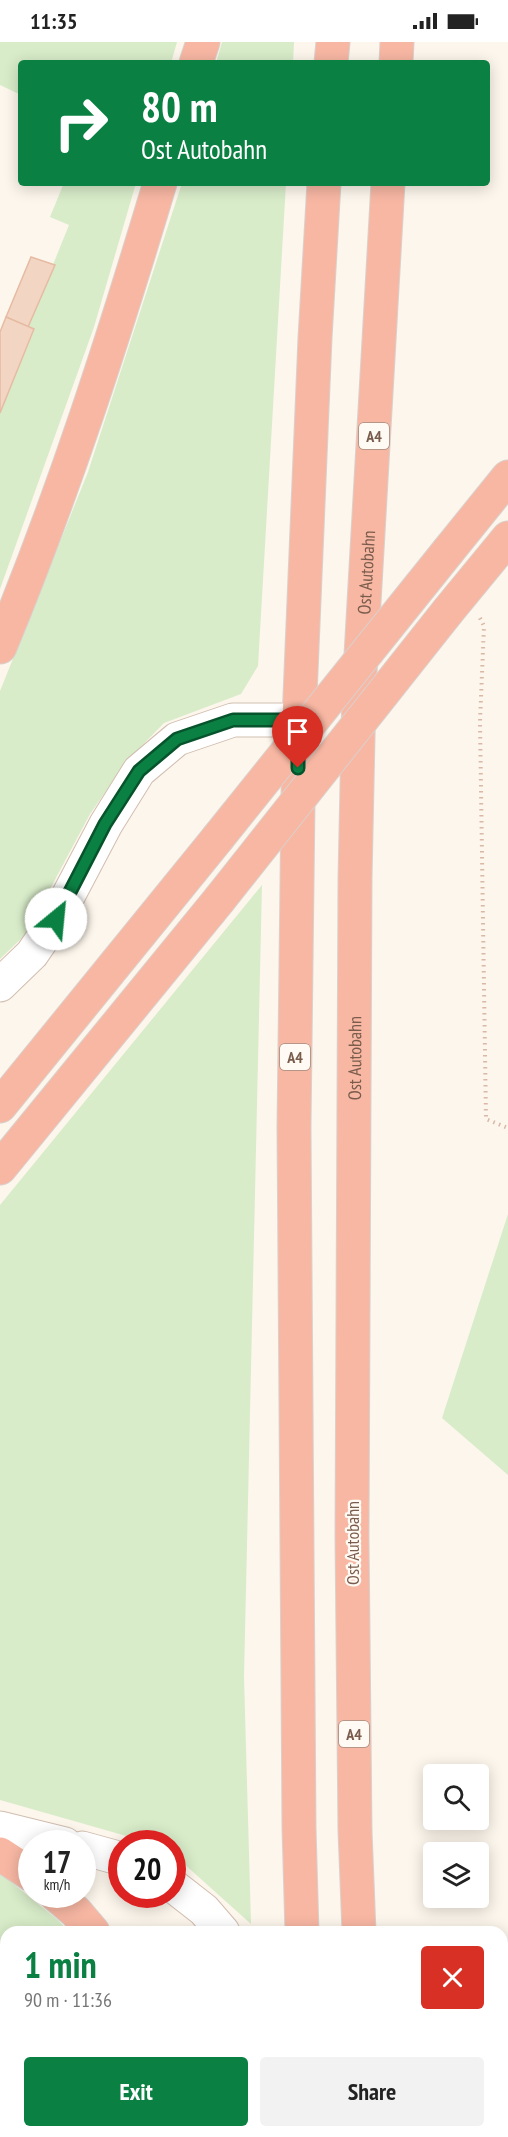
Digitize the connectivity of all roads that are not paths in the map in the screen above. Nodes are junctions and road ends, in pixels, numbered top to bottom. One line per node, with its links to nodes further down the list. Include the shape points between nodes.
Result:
1 (202, 42): 4 (highway)
2 (333, 42): 5 (highway)
3 (397, 42): 6 (highway)
4 (197, 60)
5 (331, 60)
6 (396, 60)
7 (159, 186): 12 (highway, via 74,453)
8 (324, 186): 13 (highway, A4)
9 (388, 186): 26 (highway, Ost Autobahn / A4, via 359,678 357,796 352,1537)
10 (508, 477): 15 (highway, bridge)
11 (508, 538): 16 (highway, bridge)
12 (0, 647)
13 (298, 720): 14 (lane, via 233,720 177,739 139,771 105,824 56,919 32,954); 25 (highway, A4, via 294,1127)
14 (0, 985)
15 (0, 1106)
16 (0, 1168)
17 (0, 1827): 18 (lane)
18 (18, 1832)
19 (0, 1854): 20 (highway)
20 (18, 1866)
21 (186, 1896): 24 (lane)
22 (71, 1908): 23 (highway)
23 (88, 1926)
24 (218, 1926)
25 (302, 1926)
26 (359, 1926)

